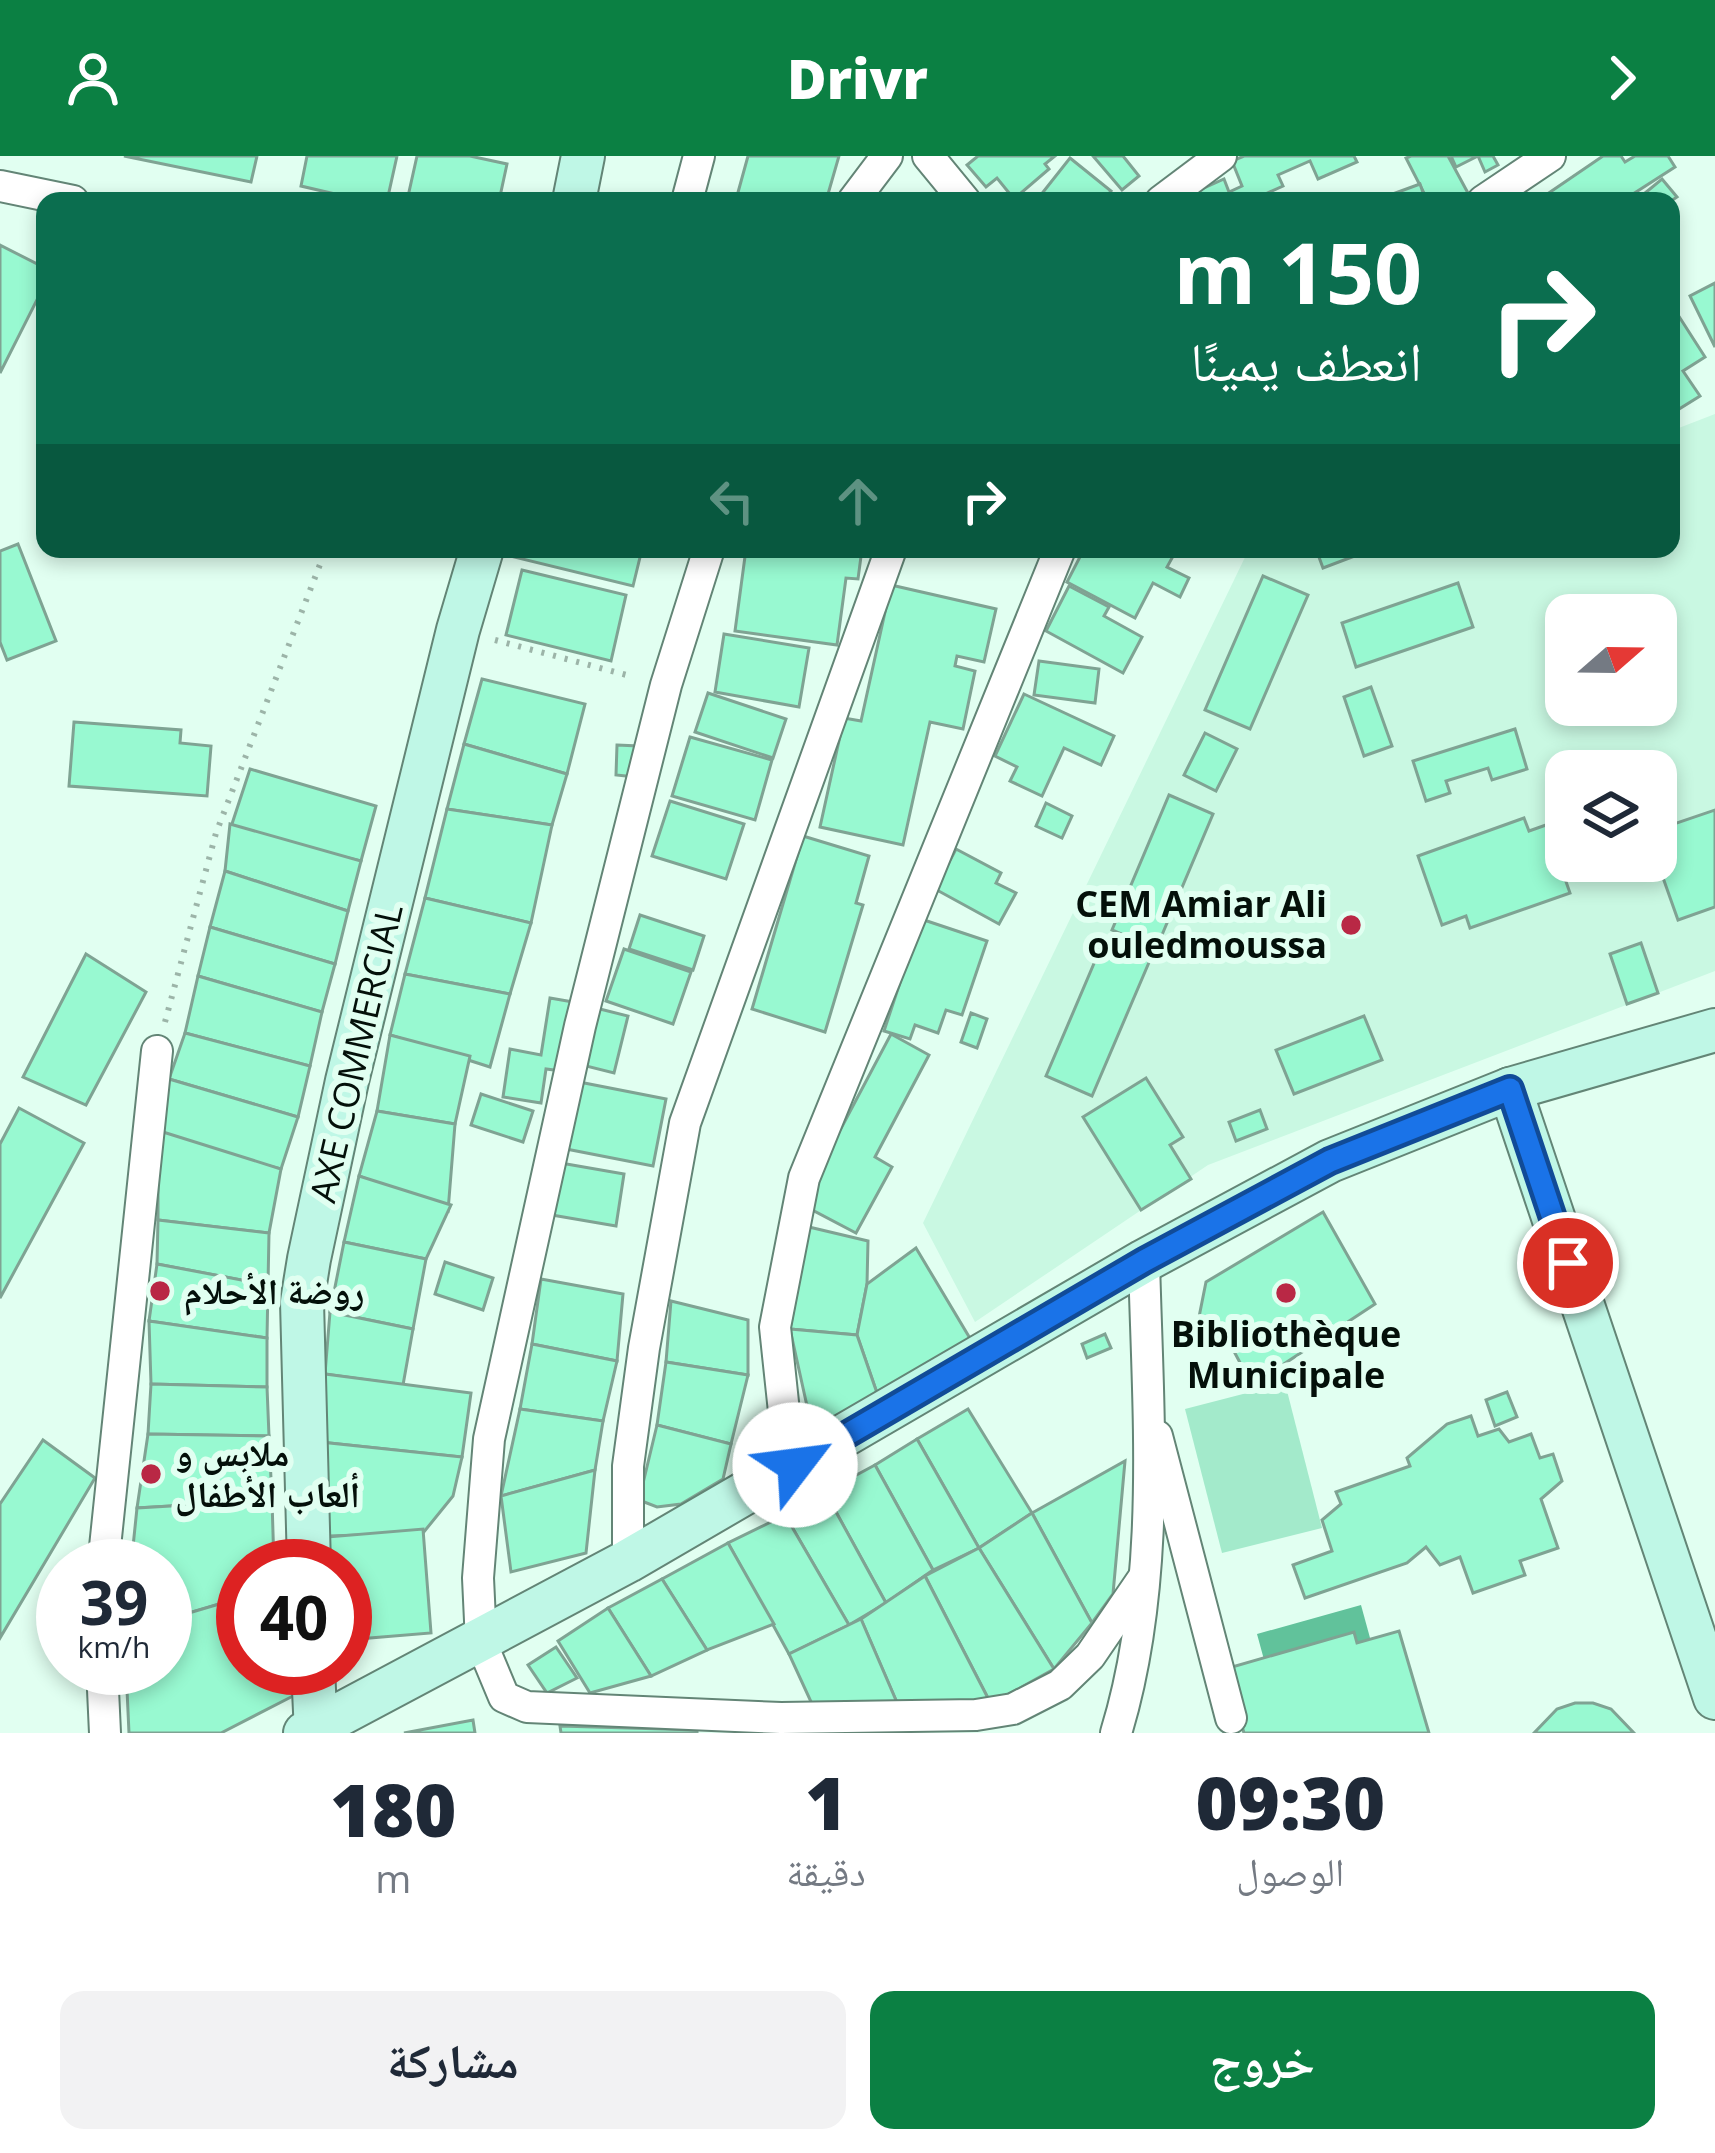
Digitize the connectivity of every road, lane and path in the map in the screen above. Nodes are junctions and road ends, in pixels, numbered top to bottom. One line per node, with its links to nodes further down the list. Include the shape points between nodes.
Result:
1 (583, 156): 8 (street)
2 (699, 156): 9 (street)
3 (887, 156): 10 (street)
4 (928, 156): 11 (street)
5 (1221, 156): 12 (street)
6 (1550, 156): 13 (street)
7 (0, 186): 14 (street)
8 (576, 192)
9 (689, 192)
10 (860, 192)
11 (958, 192)
12 (1173, 192)
13 (1496, 192)
14 (36, 193)
15 (323, 558): 23 (path, via 217,833)
16 (479, 558): 20 (street, AXE COMMERCIAL)
17 (706, 558): 21 (street)
18 (888, 558): 30 (street, via 686,1123 628,1466)
19 (1056, 558): 27 (street, via 798,1198 775,1328)
20 (458, 630): 21 (path); 29 (street, AXE COMMERCIAL, via 305,1280)
21 (666, 685): 32 (street, via 489,1439 478,1578)
22 (1715, 1030): 24 (street)
23 (157, 1051): 28 (street)
24 (1510, 1089): 25 (street, via 1330,1161); 36 (street)
25 (1144, 1261): 26 (street); 27 (street)
26 (1148, 1414): 31 (street); 37 (street)
27 (795, 1465): 30 (street)
28 (106, 1539)
29 (308, 1539)
30 (628, 1561): 32 (street)
31 (1144, 1577): 35 (street, via 1090,1656 1060,1685 1013,1709 781,1718 527,1706); 41 (street)
32 (482, 1642): 35 (street); 38 (street)
33 (103, 1695): 39 (street)
34 (313, 1695): 38 (street)
35 (504, 1696): 40 (street)
36 (1715, 1698)
37 (1231, 1718)
38 (312, 1732)
39 (105, 1733)
40 (509, 1733)
41 (1116, 1733)

